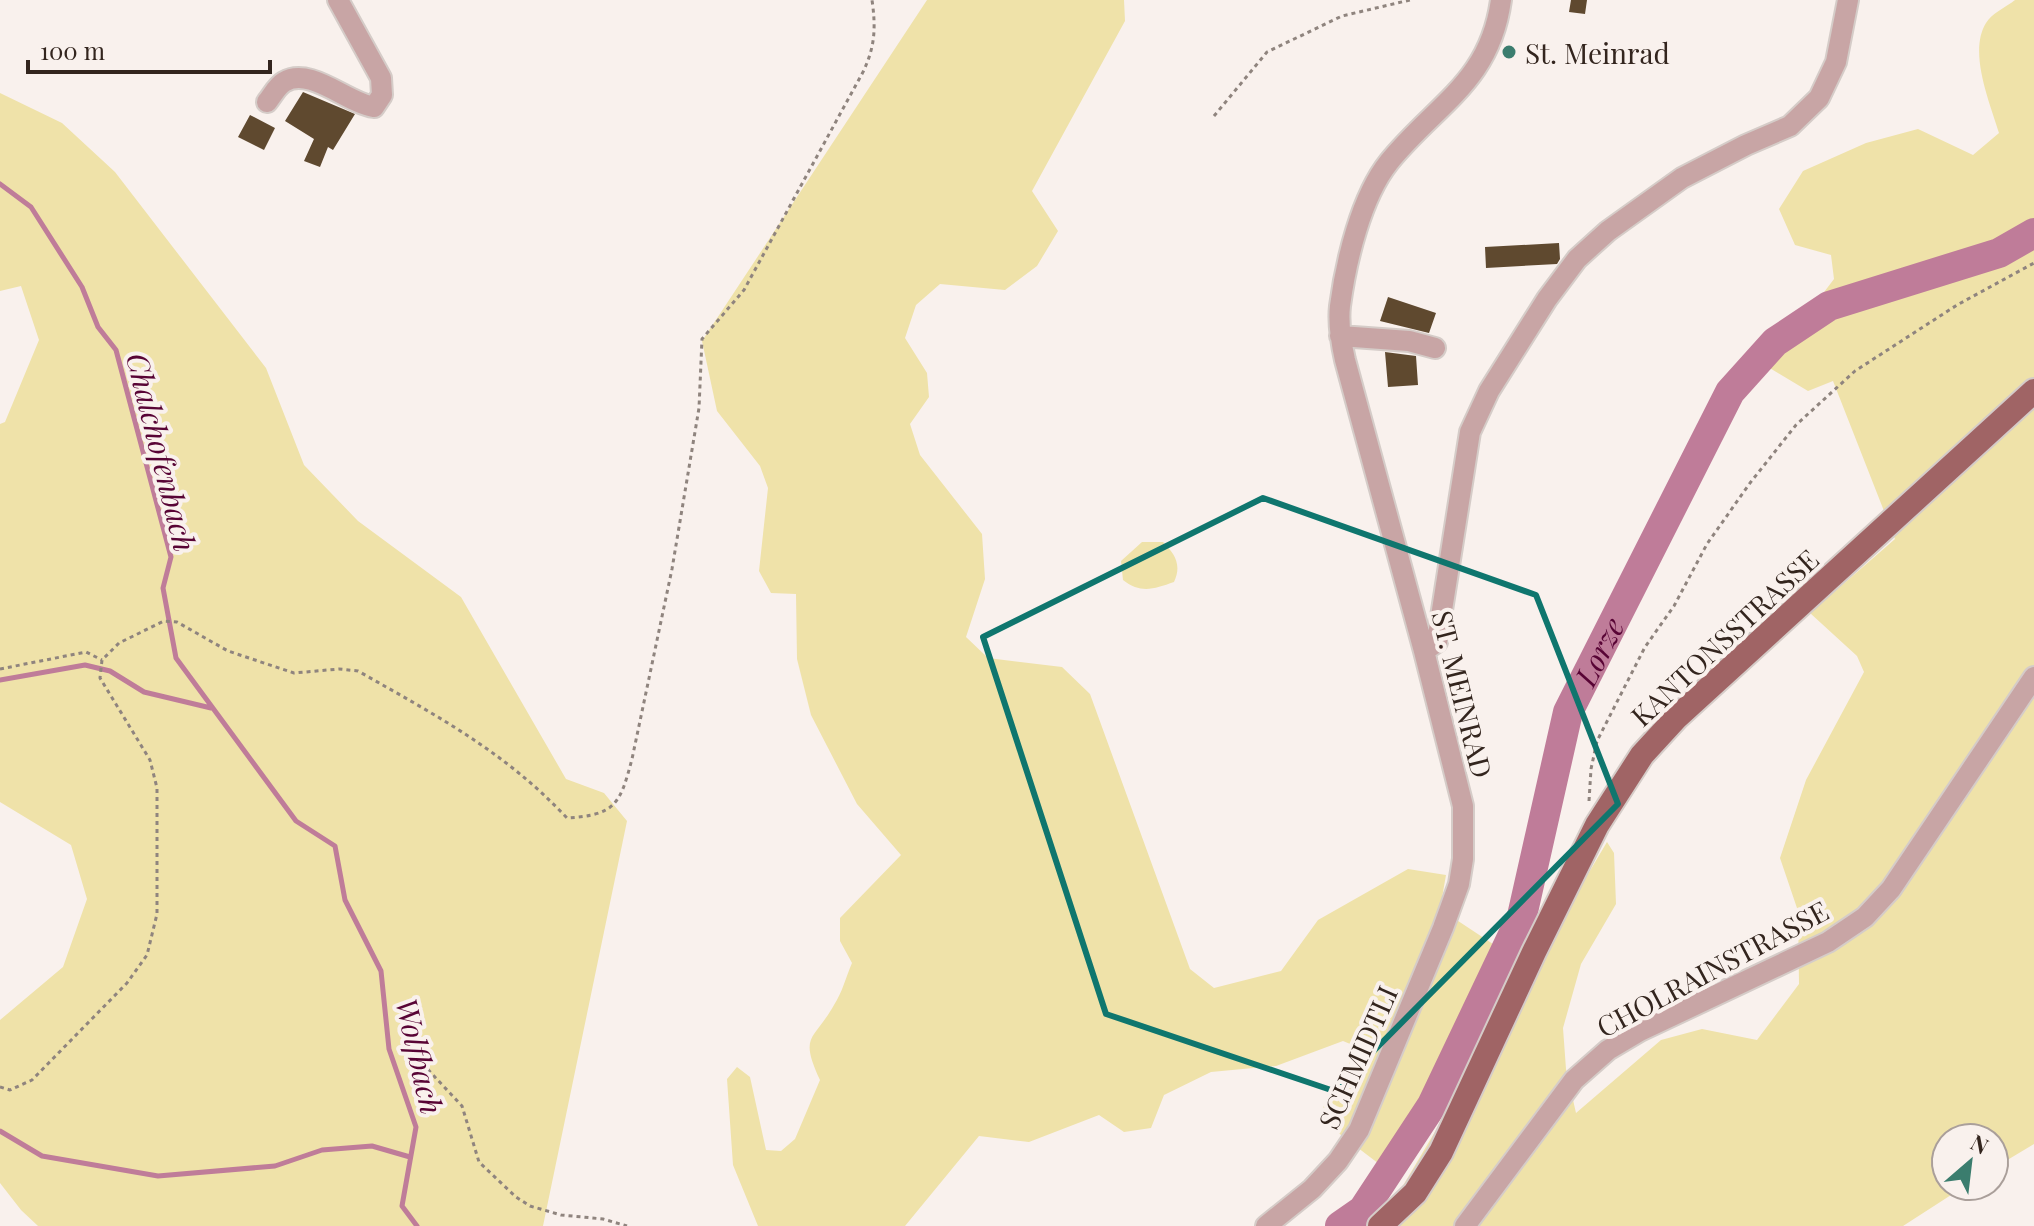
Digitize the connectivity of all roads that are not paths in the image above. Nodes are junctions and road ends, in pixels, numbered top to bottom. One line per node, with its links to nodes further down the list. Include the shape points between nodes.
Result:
1 (338, 0): 4 (street, via 381,78 382,95 374,107 298,77 282,83)
2 (1501, 0): 5 (street, ST. MEINRAD, via 1496,31 1480,64 1390,161 1369,195 1345,282)
3 (1848, 0): 8 (street, via 1836,62 1819,98 1790,126 1682,178 1608,231 1577,259 1547,299 1489,391 1470,432 1437,642)
4 (267, 102)
5 (1340, 336): 6 (street); 8 (street, ST. MEINRAD)
6 (1435, 348)
7 (2034, 391): 12 (main road, KANTONSSTRASSE, via 1642,755 1597,825 1441,1152 1415,1193)
8 (1424, 651): 10 (street, ST. MEINRAD, via 1463,806)
9 (2034, 677): 13 (street, CHOLRAINSTRASSE, via 1891,889 1865,917 1828,942 1608,1050 1574,1080)
10 (1459, 884): 11 (street, SCHMIDTLI, via 1359,1130 1312,1189)
11 (1266, 1226)
12 (1380, 1226)
13 (1465, 1226)

